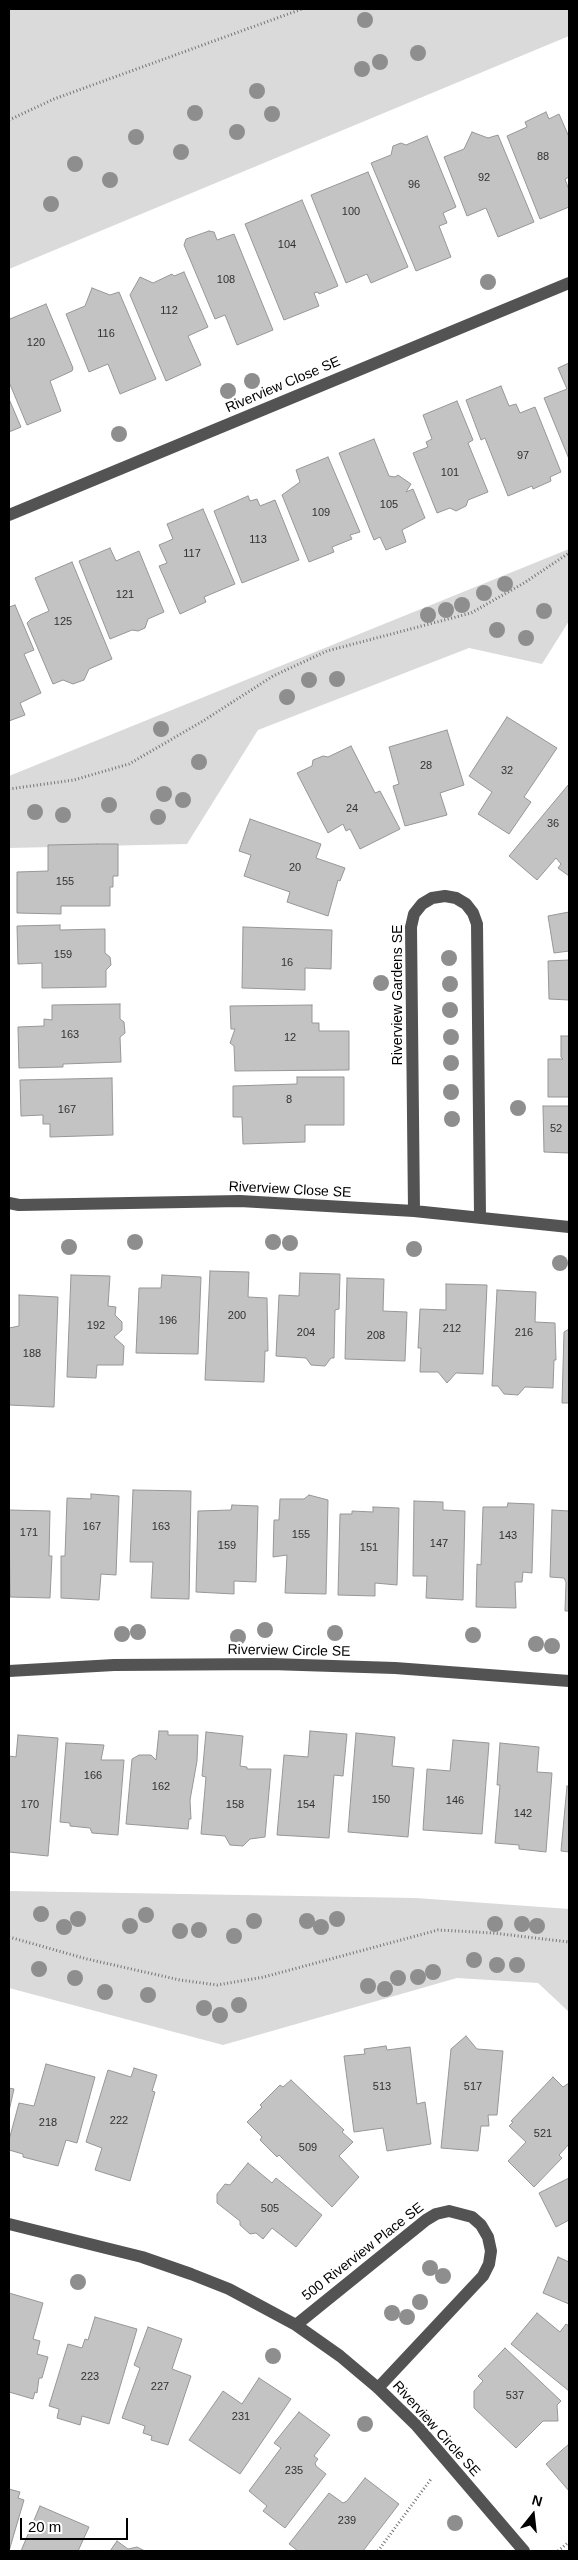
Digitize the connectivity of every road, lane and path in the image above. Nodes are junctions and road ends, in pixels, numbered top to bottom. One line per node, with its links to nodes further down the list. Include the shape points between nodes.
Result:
1 (302, 9): 2 (path, via 54,99)
2 (9, 120)
3 (569, 283): 4 (street, Riverview Close SE)
4 (9, 515)
5 (569, 553): 6 (path, via 471,613 327,651 300,663 273,676 129,764 74,780)
6 (9, 789)
7 (9, 1203): 8 (street, Riverview Close SE, via 240,1201)
8 (414, 1211): 9 (street, Riverview Close SE); 9 (street, Riverview Gardens SE, via 412,927 414,914 422,904 444,896 466,904 477,924)
9 (480, 1216): 10 (street, Riverview Close SE)
10 (569, 1227)
11 (9, 1671): 12 (street, Riverview Circle SE, via 114,1665 271,1664 395,1668)
12 (569, 1681)
13 (9, 1937): 14 (path, via 180,1980 217,1985 264,1977 438,1930)
14 (569, 1942)
15 (9, 2224): 16 (street, Riverview Circle SE, via 142,2257 191,2274 236,2293)
16 (296, 2325): 17 (street, Riverview Circle SE); 17 (street, 500 Riverview Place SE, via 426,2220 449,2211 472,2217 488,2237 491,2250 483,2276)
17 (378, 2388): 18 (street, Riverview Circle SE, via 417,2426)
18 (445, 2460): 20 (path); 21 (street, Riverview Circle SE)
19 (569, 2542): 22 (path)
20 (378, 2551)
21 (524, 2551)
22 (558, 2551)

